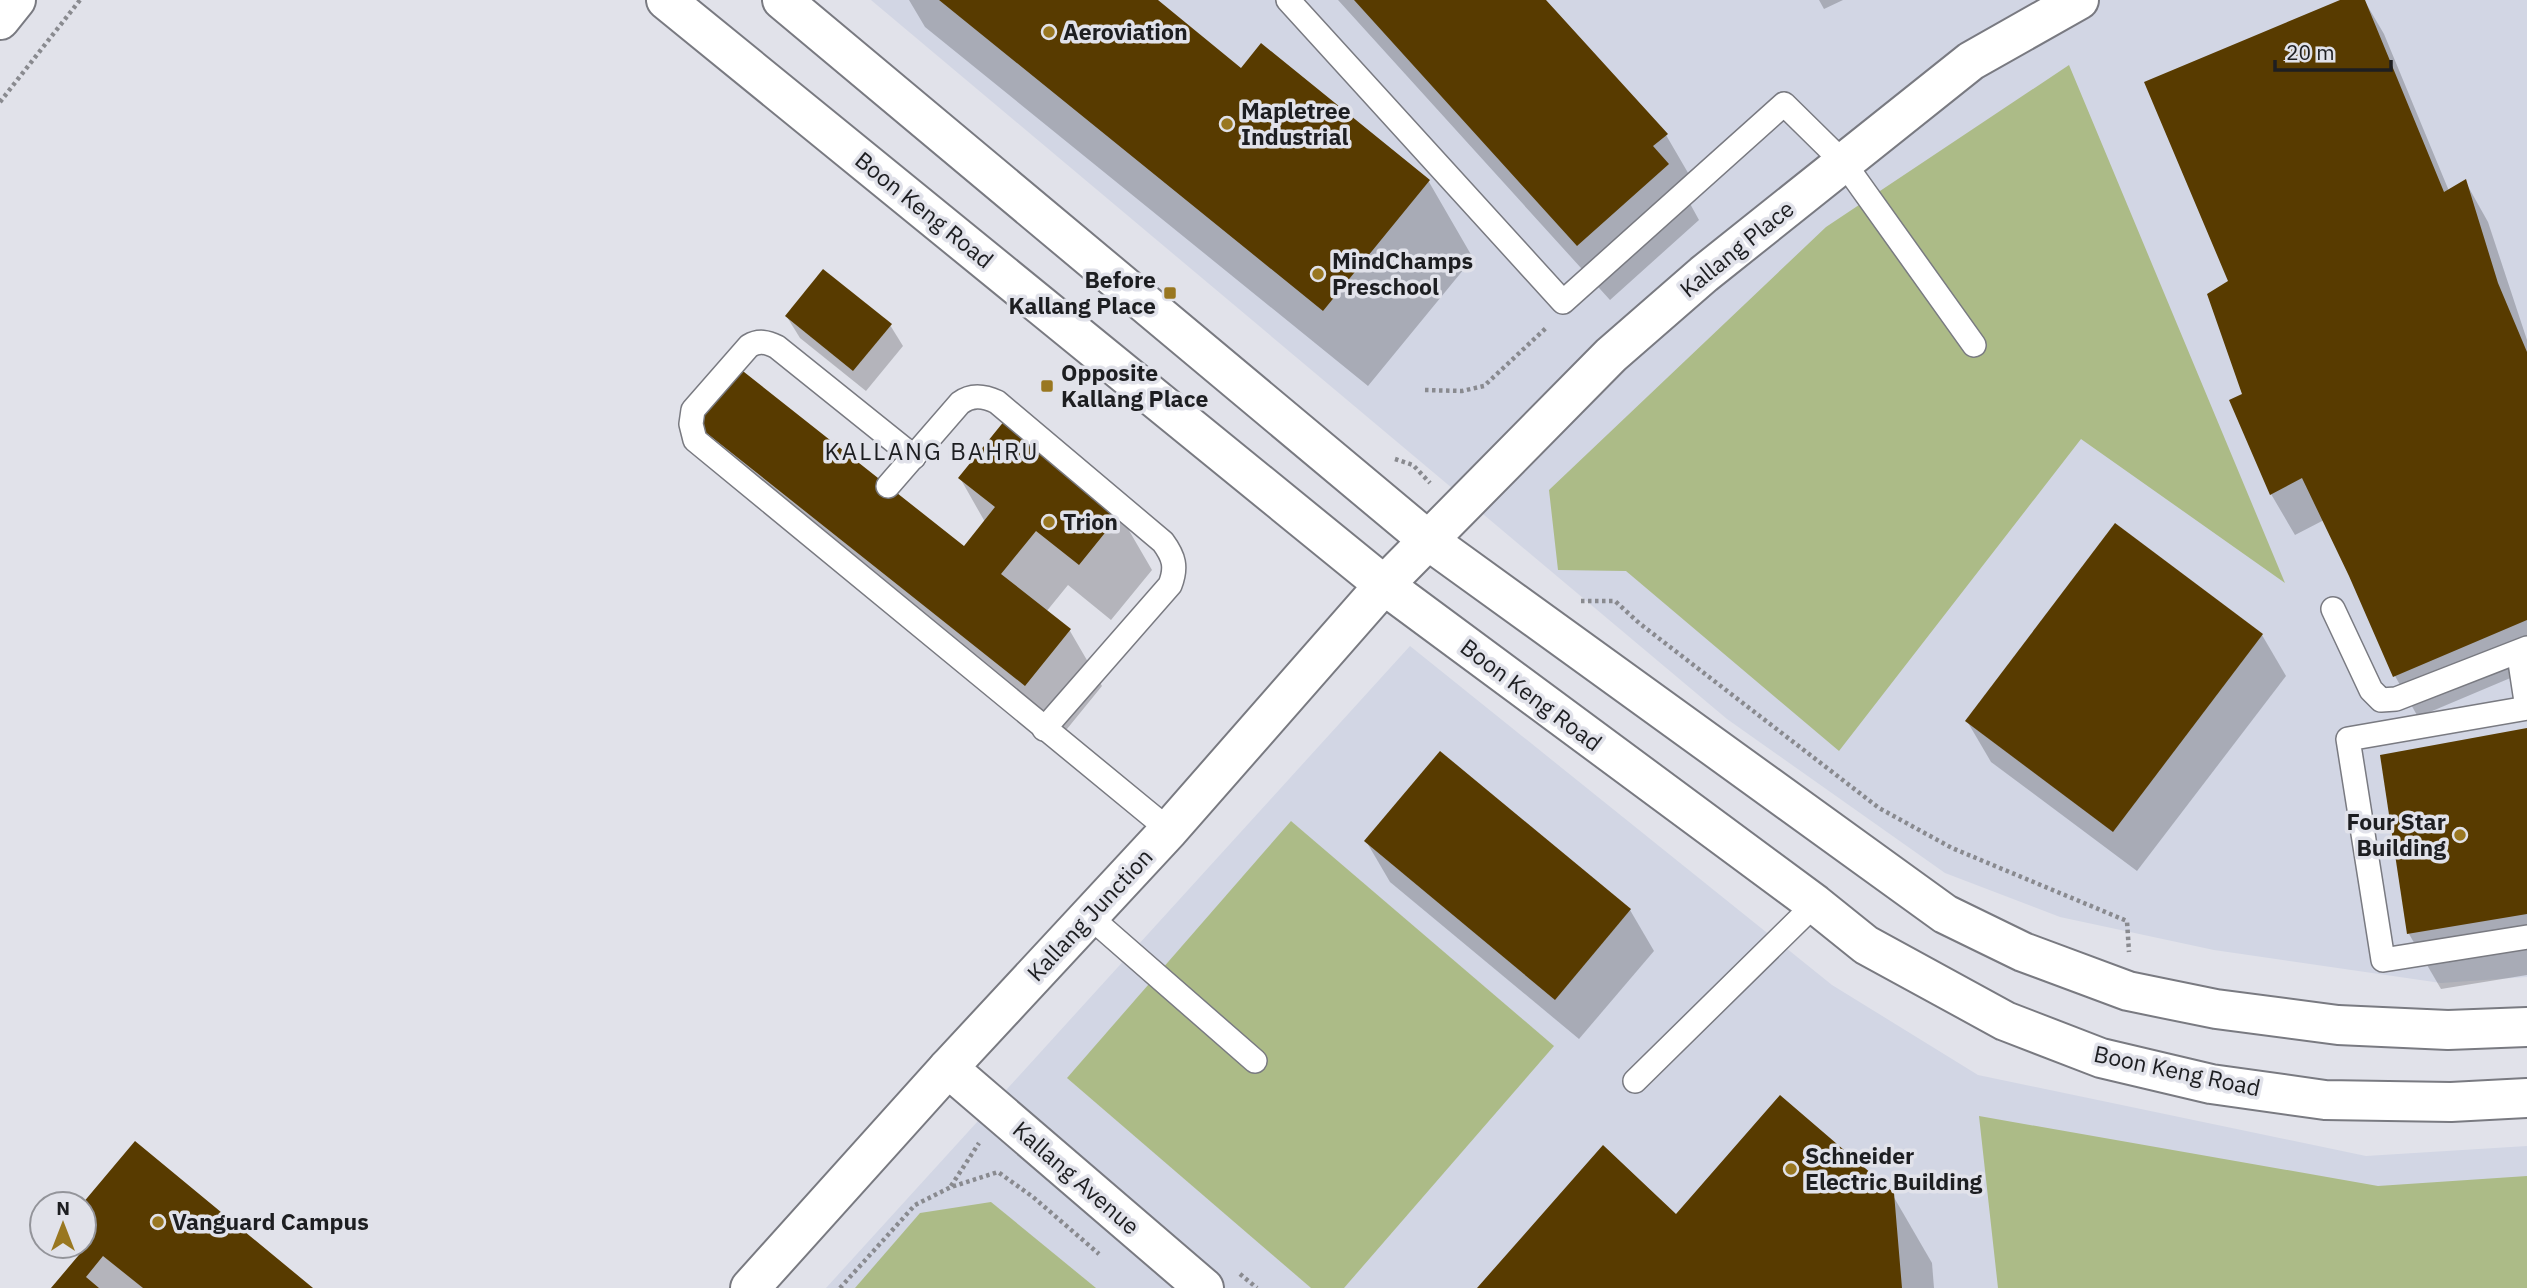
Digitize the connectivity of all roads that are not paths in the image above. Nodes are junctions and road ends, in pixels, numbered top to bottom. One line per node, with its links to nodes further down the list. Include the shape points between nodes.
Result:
1 (16, 0): 6 (main road)
2 (666, 0): 12 (main road, Boon Keng Road)
3 (782, 0): 11 (main road)
4 (1288, 0): 7 (lane, via 1563,302 1784,104)
5 (2079, 0): 7 (main road, Kallang Place, via 1971,61)
6 (0, 20)
7 (1844, 163): 8 (lane); 11 (main road, Kallang Place, via 1611,355)
8 (1974, 345)
9 (914, 457): 10 (lane); 16 (lane, via 960,403 968,397 987,397 1171,553 1175,573 1170,584); 16 (lane, via 770,343 749,346 693,410 695,440 838,546)
10 (888, 486)
11 (1429, 541): 12 (main road, Kallang Junction); 21 (main road, via 1945,914 2023,952 2128,991 2216,1009 2338,1025 2448,1030)
12 (1384, 585): 17 (main road, Kallang Junction); 18 (main road, Boon Keng Road)
13 (2333, 609): 14 (lane, via 2371,690 2381,700 2396,699)
14 (2527, 649)
15 (2527, 660): 20 (lane, via 2520,662 2527,708 2348,738 2383,960)
16 (1044, 729): 17 (lane)
17 (1168, 830): 19 (main road, Kallang Junction)
18 (1815, 904): 24 (lane); 25 (main road, Boon Keng Road, via 1866,945 2005,1021 2101,1058 2211,1084 2325,1100)
19 (1089, 916): 22 (lane); 23 (main road, Kallang Junction)
20 (2527, 937)
21 (2527, 1027)
22 (1255, 1061)
23 (948, 1068): 26 (main road, Kallang Junction); 27 (main road, Kallang Avenue)
24 (1635, 1081)
25 (2527, 1098)
26 (750, 1288)
27 (1204, 1288)

